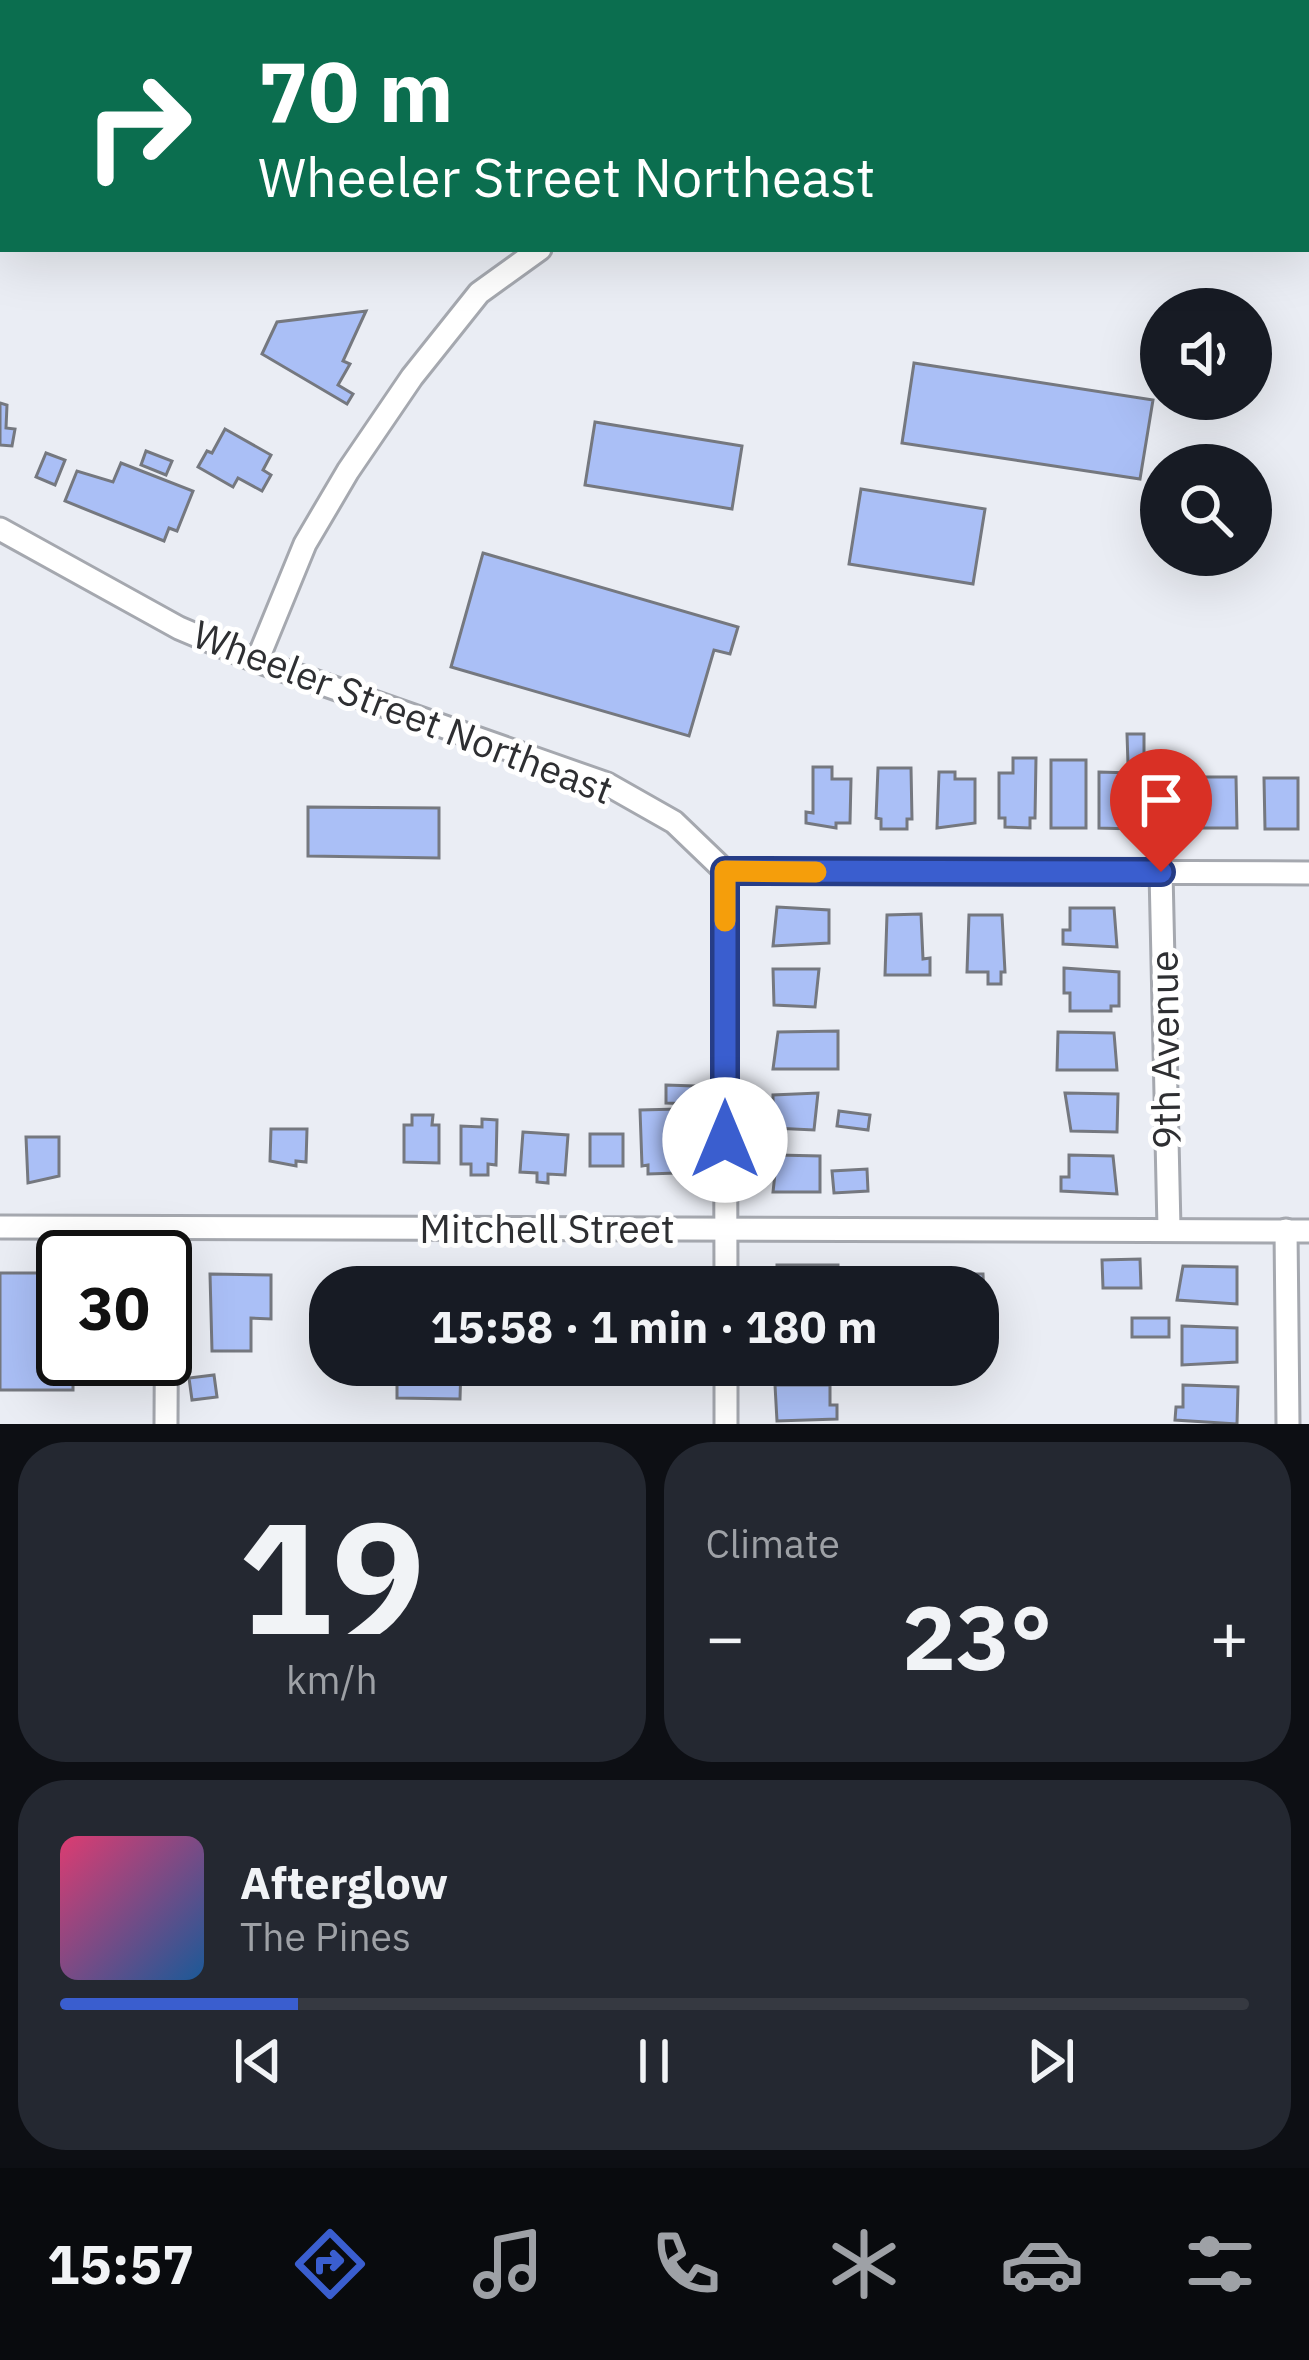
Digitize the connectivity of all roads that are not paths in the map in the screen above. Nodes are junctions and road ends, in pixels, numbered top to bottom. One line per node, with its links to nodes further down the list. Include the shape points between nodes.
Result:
1 (536, 252): 3 (street, via 479,293 360,452 305,544)
2 (0, 529): 3 (street, Wheeler Street Northeast, via 179,628)
3 (257, 661): 4 (street, Wheeler Street Northeast, via 607,784 674,822)
4 (725, 871): 5 (street); 10 (street)
5 (1161, 872): 6 (street); 9 (street, 9th Avenue)
6 (1309, 873)
7 (0, 1227): 8 (street, Mitchell Street)
8 (167, 1228): 10 (street, Mitchell Street); 14 (street)
9 (1169, 1228): 10 (street, Mitchell Street); 11 (street, Mitchell Street)
10 (725, 1230): 12 (street)
11 (1298, 1231): 16 (street)
12 (726, 1266)
13 (726, 1386): 15 (street)
14 (166, 1424)
15 (726, 1424)
16 (1288, 1424)

